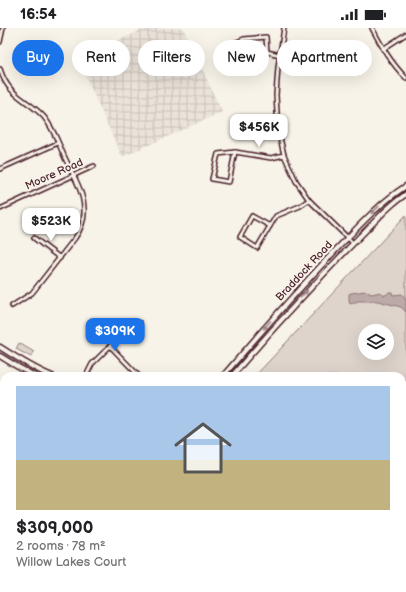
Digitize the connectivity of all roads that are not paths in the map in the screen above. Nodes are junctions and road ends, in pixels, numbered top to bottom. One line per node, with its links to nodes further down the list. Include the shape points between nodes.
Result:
1 (3, 28): 6 (street)
2 (284, 28): 5 (street)
3 (372, 28): 7 (street)
4 (406, 34): 7 (street)
5 (282, 40)
6 (0, 42)
7 (383, 49): 11 (street)
8 (267, 52): 8 (street, via 266,37 244,39 225,47 235,66 260,52)
9 (0, 69): 12 (street, via 10,89 44,117)
10 (278, 76): 14 (street, via 277,119)
11 (406, 78)
12 (58, 143): 16 (street); 17 (street)
13 (235, 152): 13 (street, via 229,182 212,179 218,154); 14 (street, via 271,158)
14 (284, 155): 20 (street, via 296,181)
15 (94, 166): 17 (street, Moore Road)
16 (0, 169)
17 (73, 176): 21 (street, Moore Road); 26 (street, via 83,200 84,218 78,234)
18 (406, 186): 24 (main road, Braddock Road, one-way to 24, via 385,201)
19 (406, 194): 25 (main road, Braddock Road)
20 (309, 200): 22 (street, via 276,216); 24 (street)
21 (0, 209)
22 (270, 226): 22 (street, via 252,216 240,237 258,248)
23 (34, 238): 26 (street)
24 (348, 238): 25 (street); 36 (main road, Braddock Road, one-way to 36, via 280,309)
25 (353, 243): 37 (main road, Braddock Road, one-way to 25)
26 (60, 258): 27 (street, via 32,293)
27 (12, 306)
28 (140, 323): 29 (street, via 129,327)
29 (110, 346): 34 (street, via 92,364); 35 (street)
30 (0, 347): 33 (main road)
31 (0, 356): 32 (main road)
32 (27, 372)
33 (42, 372)
34 (88, 372)
35 (135, 372)
36 (226, 372)
37 (236, 372)

